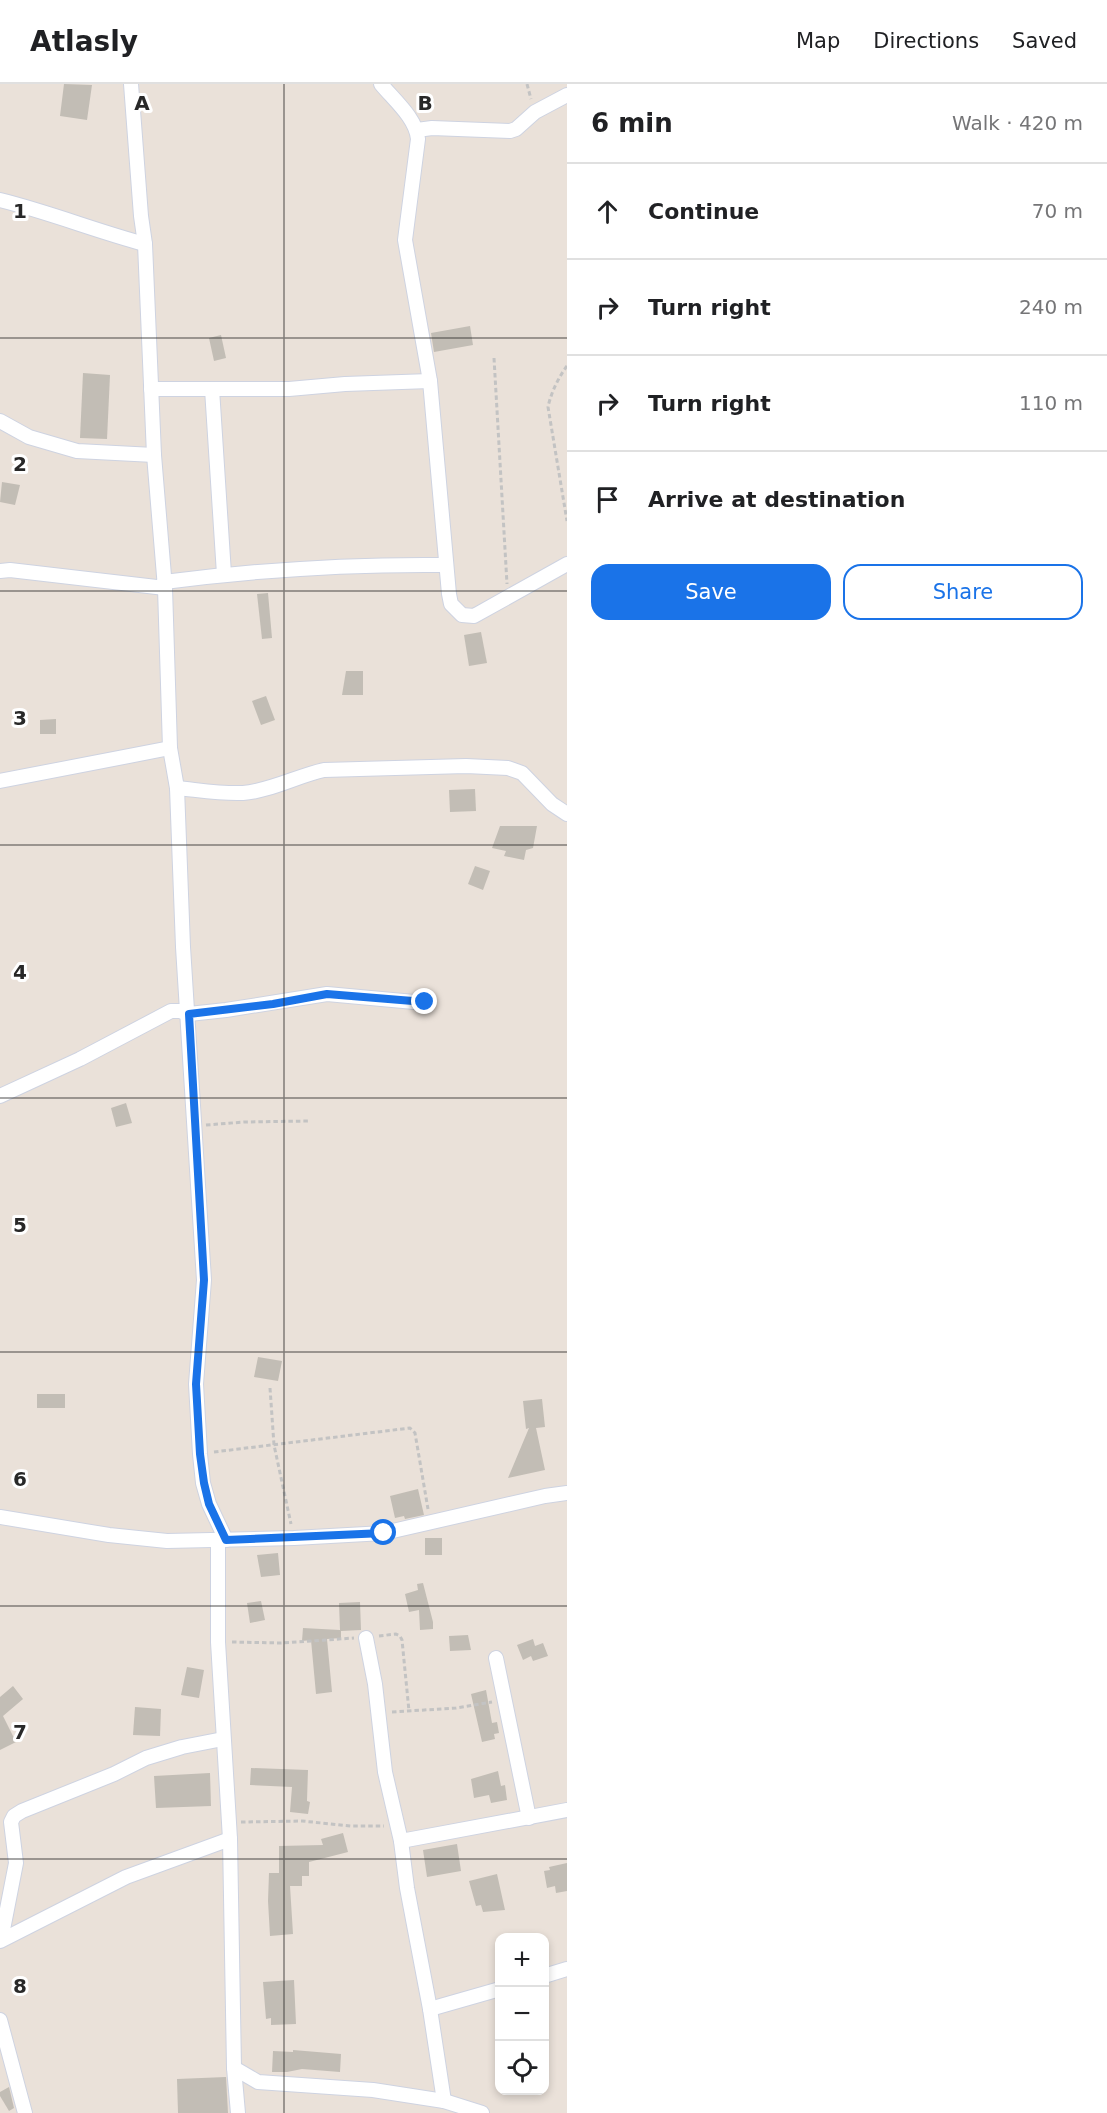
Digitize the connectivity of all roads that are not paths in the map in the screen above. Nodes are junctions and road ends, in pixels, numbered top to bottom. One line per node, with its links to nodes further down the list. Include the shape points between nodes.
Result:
1 (132, 84): 6 (street)
2 (381, 84): 4 (street)
3 (567, 95): 4 (street, via 510,131)
4 (417, 130): 7 (street, via 405,240)
5 (0, 200): 6 (street)
6 (145, 244): 8 (street)
7 (430, 381): 9 (street); 12 (street)
8 (151, 389): 9 (street); 11 (street)
9 (212, 389): 15 (street)
10 (0, 421): 11 (street, via 29,437 77,451)
11 (154, 454): 16 (street)
12 (445, 564): 13 (street, via 452,604 462,615 474,616); 15 (street)
13 (567, 564)
14 (0, 571): 16 (street)
15 (224, 574): 16 (street)
16 (165, 585): 17 (street)
17 (170, 748): 18 (street); 19 (street)
18 (0, 781)
19 (177, 788): 20 (street, via 242,793 324,770 508,768 522,773); 22 (street)
20 (567, 814)
21 (425, 1002): 22 (street, via 327,994)
22 (189, 1014): 23 (street, via 171,1011); 26 (street, via 204,1280 196,1384 200,1454 209,1504)
23 (0, 1096)
24 (567, 1493): 26 (street, via 384,1533)
25 (0, 1518): 26 (street, via 166,1541)
26 (222, 1540): 29 (street, via 218,1642)
27 (366, 1638): 33 (street, via 385,1772)
28 (496, 1658): 31 (street)
29 (223, 1739): 32 (street); 34 (street, via 146,1758 14,1816 11,1822 16,1863)
30 (567, 1810): 31 (street)
31 (529, 1818): 33 (street)
32 (230, 1839): 34 (street, via 126,1877); 40 (street)
33 (401, 1841): 38 (street)
34 (1, 1940)
35 (567, 1969): 36 (street)
36 (549, 1974)
37 (495, 1990): 38 (street)
38 (430, 2009): 41 (street)
39 (0, 2020): 42 (street)
40 (234, 2068): 41 (street, via 258,2082 373,2090); 43 (street)
41 (444, 2101): 44 (street)
42 (25, 2113)
43 (238, 2113)
44 (482, 2113)

